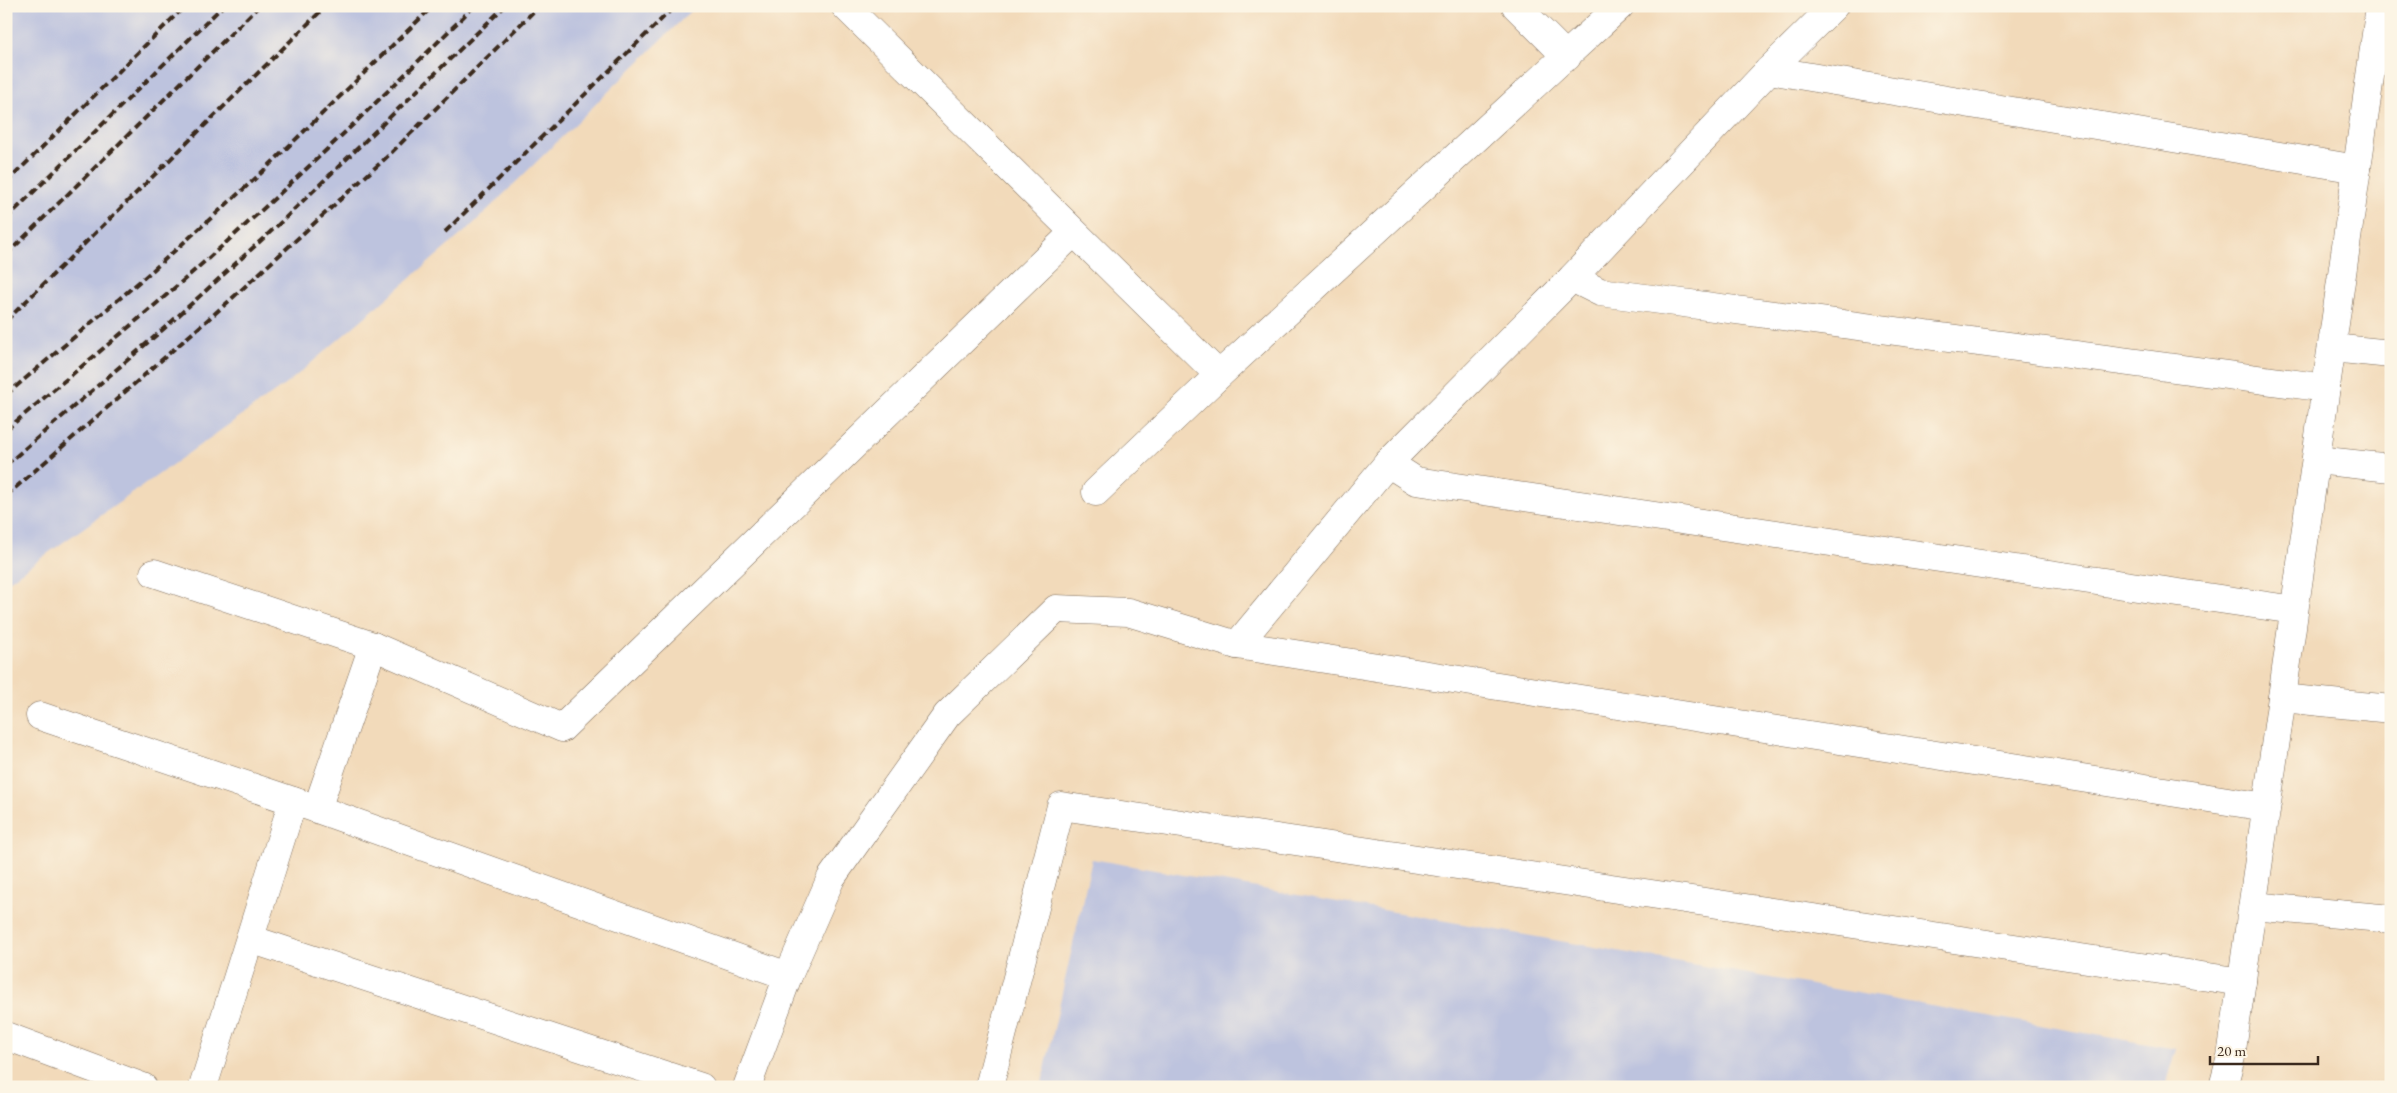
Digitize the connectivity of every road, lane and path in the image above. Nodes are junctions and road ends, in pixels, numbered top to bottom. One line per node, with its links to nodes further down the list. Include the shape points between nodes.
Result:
1 (845, 6): 9 (street)
2 (1516, 6): 6 (street)
3 (1620, 6): 6 (street)
4 (1834, 6): 7 (street)
5 (2380, 6): 8 (street)
6 (1567, 57): 13 (street)
7 (1769, 70): 8 (street); 10 (street)
8 (2357, 169): 11 (street)
9 (1073, 233): 13 (street); 22 (street, via 562,728)
10 (1572, 278): 14 (street, via 1600,292); 16 (street)
11 (2332, 348): 12 (street); 14 (street)
12 (2391, 354)
13 (1219, 375): 18 (street)
14 (2326, 388): 15 (street)
15 (2316, 460): 17 (street); 20 (street)
16 (1388, 463): 20 (street, via 1416,481); 21 (street)
17 (2391, 468)
18 (1096, 492)
19 (154, 573): 22 (street)
20 (2294, 610): 23 (street)
21 (1236, 645): 27 (street); 31 (street, via 1128,612 1056,608 947,716 831,878)
22 (373, 646): 26 (street)
23 (2282, 698): 24 (street); 27 (street)
24 (2391, 709)
25 (40, 716): 26 (street)
26 (305, 805): 30 (street); 31 (street)
27 (2266, 808): 28 (street)
28 (2252, 906): 29 (street); 32 (street)
29 (2391, 919)
30 (250, 939): 35 (street); 36 (street)
31 (788, 976): 37 (street)
32 (2242, 982): 38 (street, via 1061,806); 39 (street, via 2231,1057)
33 (6, 1036): 34 (street)
34 (144, 1087)
35 (203, 1087)
36 (700, 1087)
37 (747, 1087)
38 (989, 1087)
39 (2223, 1087)

